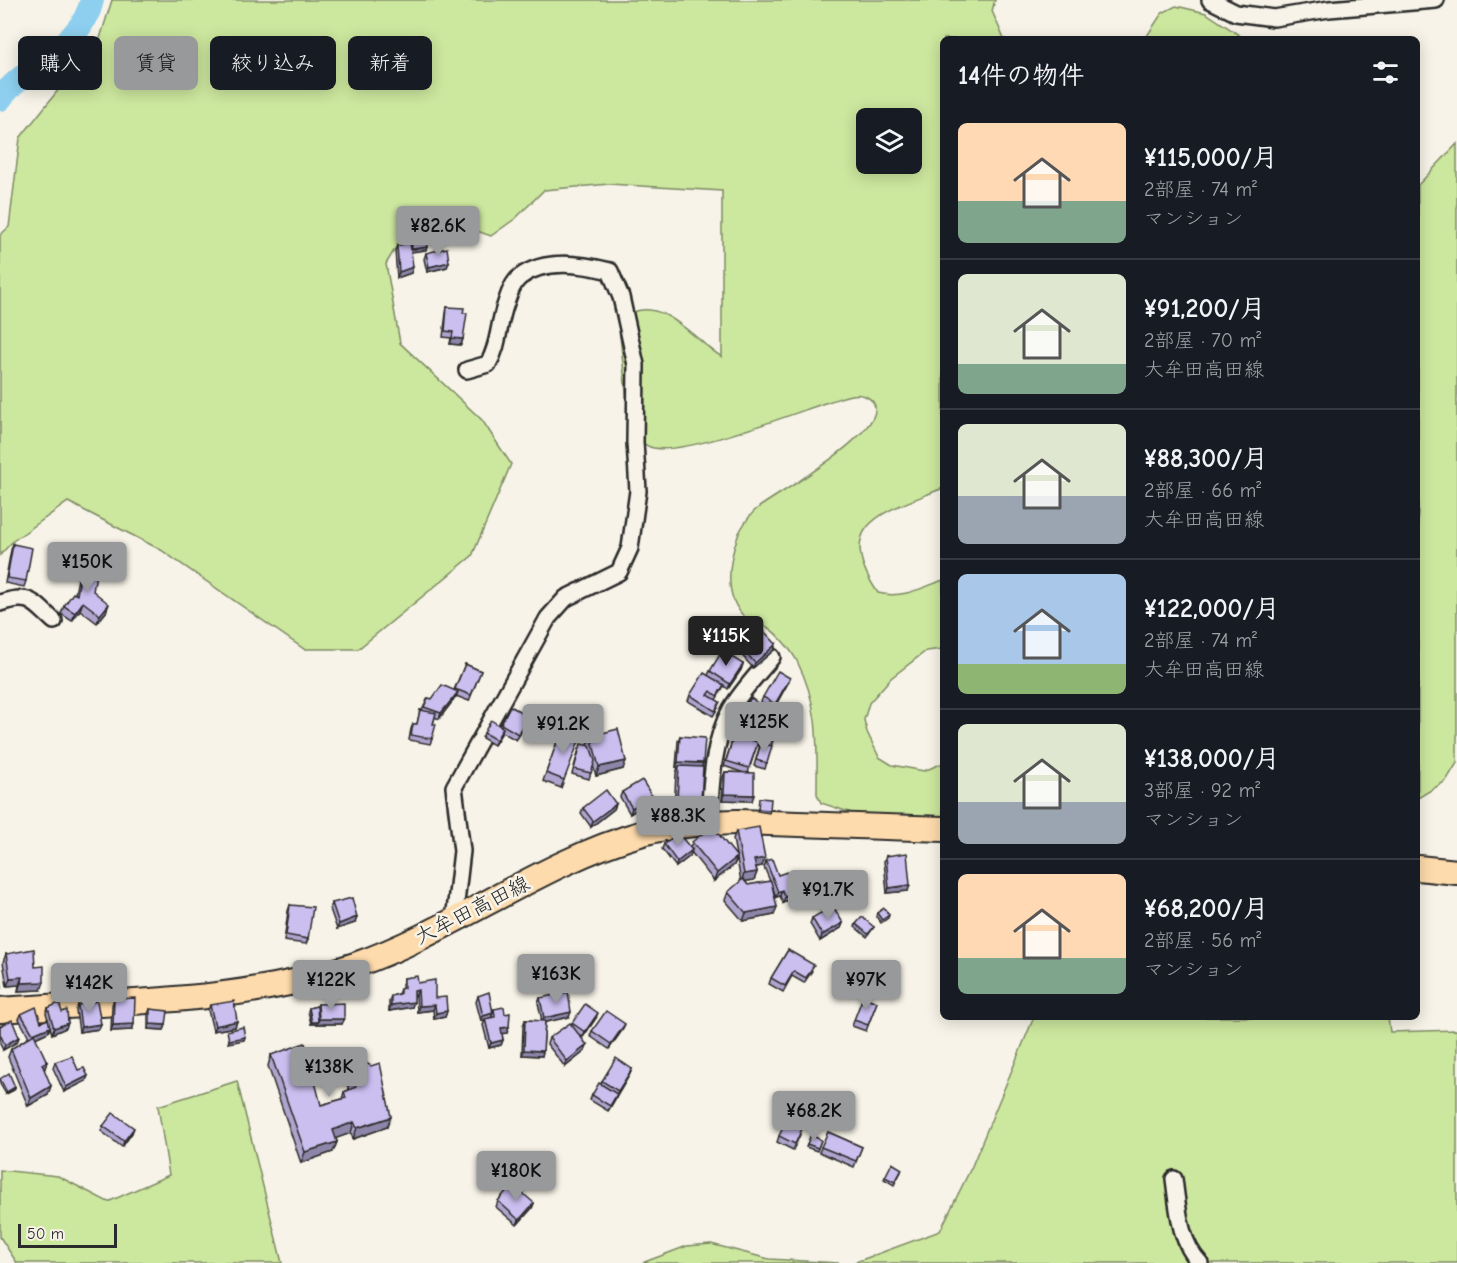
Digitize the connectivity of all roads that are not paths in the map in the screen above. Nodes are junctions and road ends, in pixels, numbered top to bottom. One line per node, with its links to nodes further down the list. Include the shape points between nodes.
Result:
1 (1210, 0): 2 (street, via 1236,13 1274,18)
2 (1436, 0)
3 (467, 370): 11 (street, via 488,364 496,351 504,308 520,277 568,263 610,272 621,297 636,365 638,491 630,548 619,572 566,598 548,618 454,787 462,851)
4 (0, 603): 5 (street, via 29,598)
5 (54, 621)
6 (772, 657): 7 (street, via 732,707 720,732)
7 (709, 823): 8 (main road, 大牟田高田線); 11 (main road, 大牟田高田線, via 645,832 602,847)
8 (940, 829)
9 (1420, 868): 10 (main road)
10 (1457, 872)
11 (454, 920): 12 (main road, 大牟田高田線, via 376,957 289,983 174,1000)
12 (0, 1010)
13 (1174, 1179): 14 (street, via 1180,1226 1192,1255)
14 (1200, 1263)

